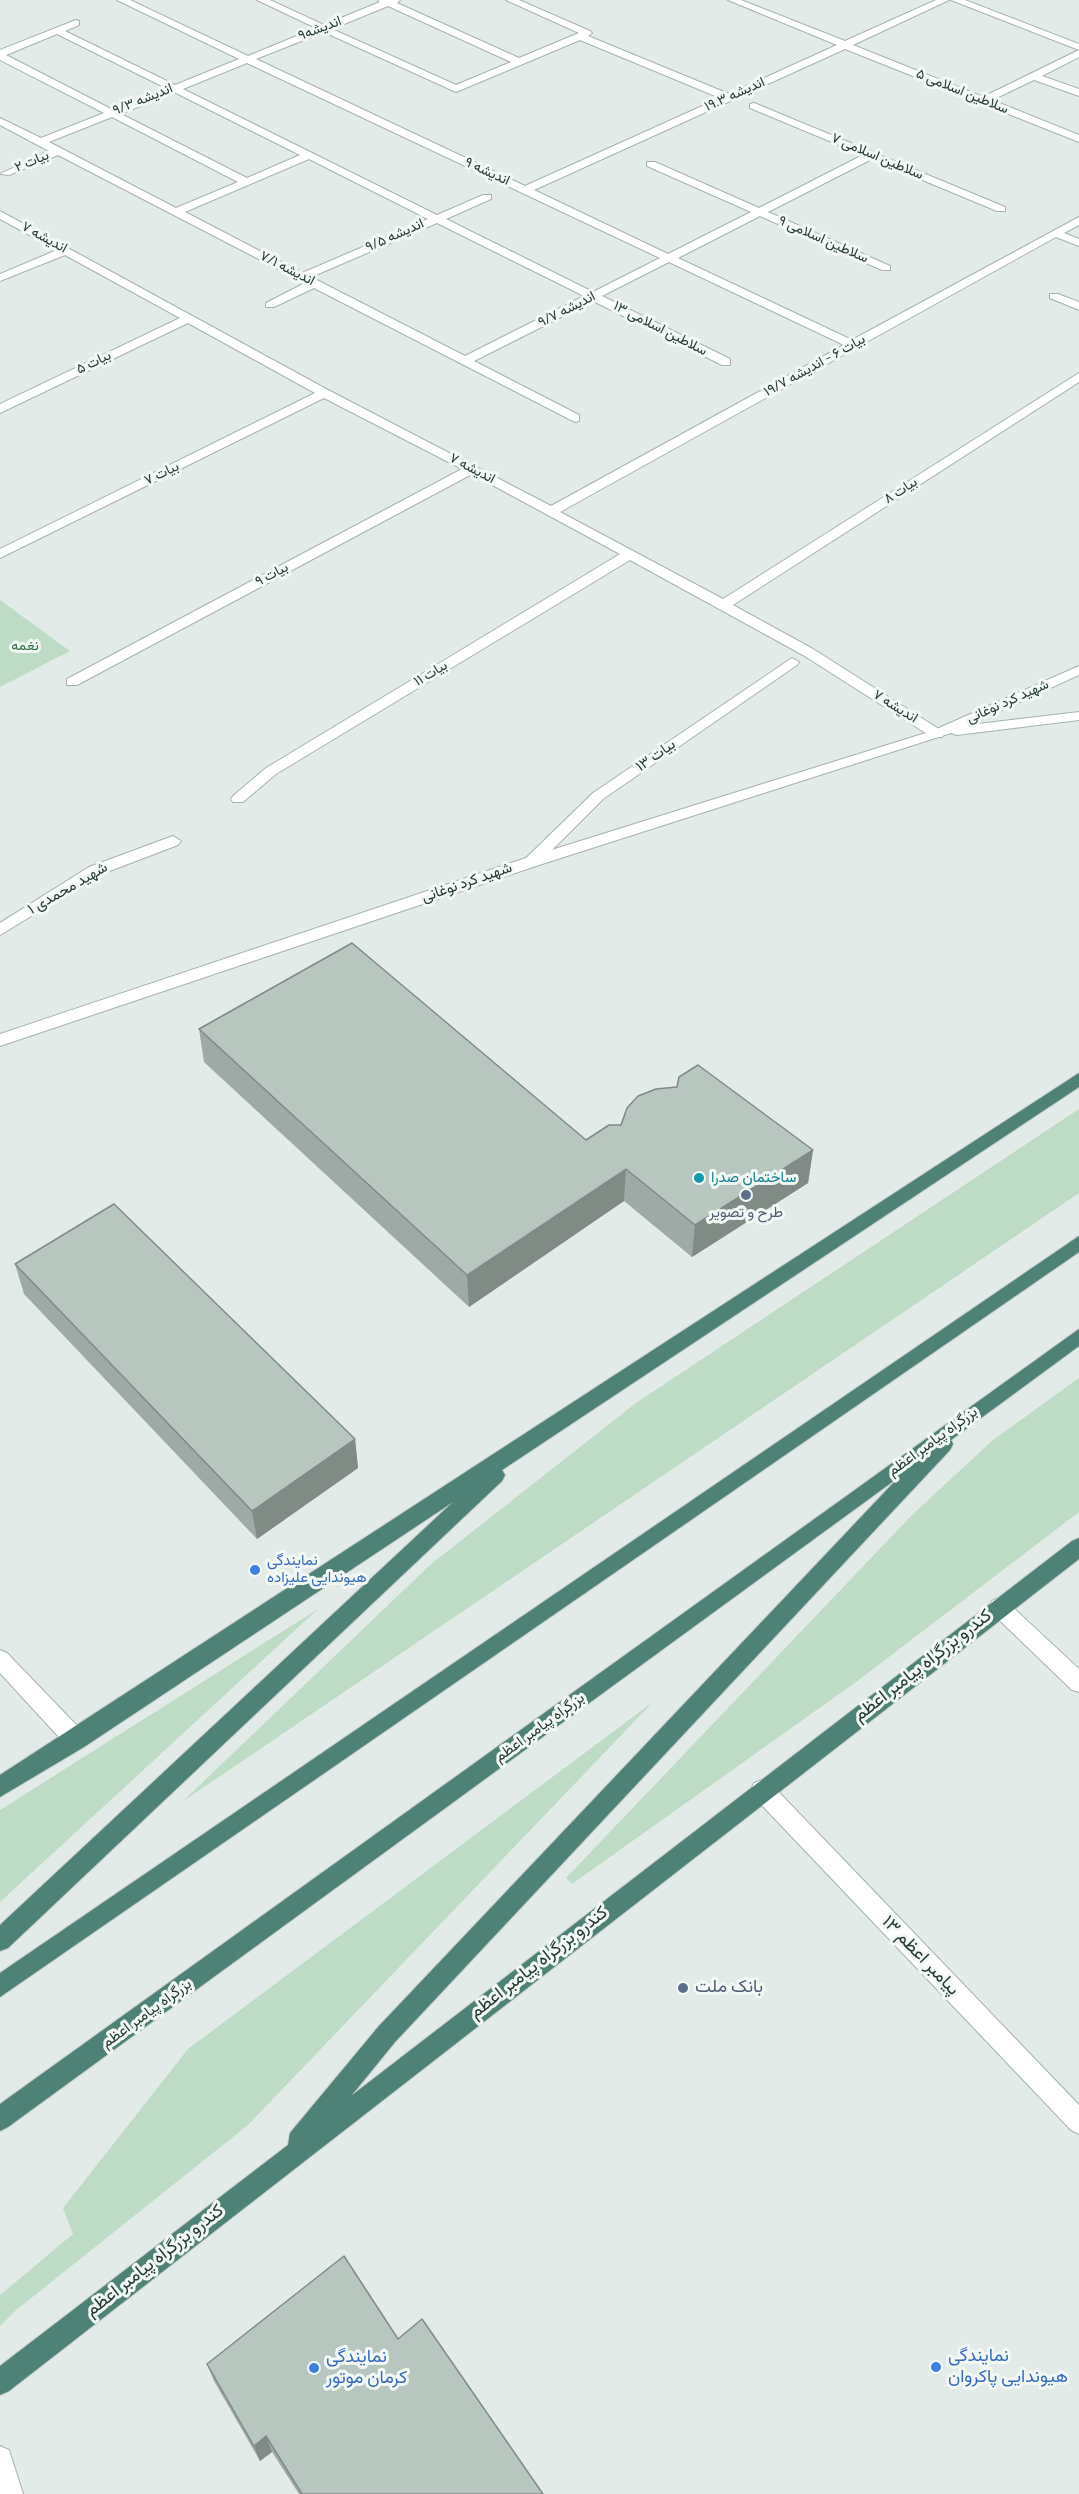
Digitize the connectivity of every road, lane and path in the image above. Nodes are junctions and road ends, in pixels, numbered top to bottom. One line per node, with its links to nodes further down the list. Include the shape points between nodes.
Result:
1 (122, 0): 16 (street, اندیشه ۹)
2 (262, 0): 9 (street)
3 (511, 0): 11 (street, via 587,33)
4 (733, 0): 12 (street, سلاطین اسلامی ۵)
5 (944, 0): 12 (street, اندیشه ۱۹.۳)
6 (956, 0): 13 (street)
7 (389, 1): 9 (street, اندیشه۹); 17 (street)
8 (76, 22): 10 (street)
9 (323, 27): 16 (street, اندیشه۹); 17 (street, via 456,89)
10 (57, 31): 15 (street); 21 (street, سلاطین اسلامی ۱۳)
11 (579, 36): 17 (street); 23 (street)
12 (845, 45): 23 (street, اندیشه ۱۹.۳); 24 (street, سلاطین اسلامی ۵)
13 (1079, 47)
14 (1079, 53): 20 (street)
15 (0, 55): 18 (street)
16 (245, 58): 21 (street, اندیشه ۹/۳); 36 (street, اندیشه ۹)
17 (519, 62)
18 (15, 63): 19 (street); 26 (street)
19 (0, 69)
20 (1033, 76): 22 (street); 24 (street)
21 (175, 87): 26 (street, اندیشه ۹/۳); 31 (street, سلاطین اسلامی ۱۳)
22 (1079, 93)
23 (729, 98): 36 (street, اندیشه ۱۹.۳)
24 (983, 101): 28 (street, سلاطین اسلامی ۵)
25 (754, 106): 32 (street, سلاطین اسلامی ۷)
26 (113, 112): 29 (street, اندیشه ۹/۳); 35 (street)
27 (0, 121): 29 (street, اندیشه ۷/۱)
28 (1079, 139)
29 (41, 142): 30 (street, اندیشه ۷/۱)
30 (58, 150): 34 (street, بیات ۲); 39 (street, اندیشه ۷/۱)
31 (310, 155): 35 (street); 42 (street, سلاطین اسلامی ۱۳)
32 (872, 155): 38 (street, سلاطین اسلامی ۷); 40 (street, اندیشه ۹/۷)
33 (651, 164): 40 (street, سلاطین اسلامی ۹)
34 (5, 173)
35 (246, 182): 39 (street)
36 (526, 190): 47 (street, اندیشه ۹)
37 (487, 197): 42 (street, اندیشه ۹/۵)
38 (1001, 209)
39 (176, 212): 49 (street, اندیشه ۷/۱)
40 (760, 212): 47 (street, اندیشه ۹/۷); 48 (street, سلاطین اسلامی ۹)
41 (0, 214): 46 (street, اندیشه ۷)
42 (435, 218): 49 (street, اندیشه ۹/۵); 52 (street, سلاطین اسلامی ۱۳)
43 (1079, 220): 44 (street, بیات ۶ - اندیشه ۱۹/۷)
44 (1055, 233): 45 (street); 57 (street, بیات ۶ - اندیشه ۱۹/۷)
45 (1079, 243)
46 (66, 250): 50 (street); 56 (street, اندیشه ۷)
47 (669, 258): 52 (street, اندیشه ۹/۷); 57 (street, اندیشه ۹)
48 (886, 268)
49 (302, 277): 51 (street, اندیشه ۷/۱)
50 (0, 278)
51 (315, 283): 54 (street); 58 (street, اندیشه ۷/۱)
52 (594, 296): 58 (street, اندیشه ۹/۷); 59 (street, سلاطین اسلامی ۱۳)
53 (1054, 296): 55 (street)
54 (270, 304)
55 (1079, 306)
56 (189, 318): 61 (street, اندیشه ۷); 62 (street, بیات ۵)
57 (853, 345): 65 (street, بیات ۶ - اندیشه ۱۹/۷)
58 (465, 361): 63 (street, اندیشه ۷/۱)
59 (726, 362)
60 (1079, 377): 68 (street, بیات ۸)
61 (324, 393): 64 (street, اندیشه ۷); 66 (street, بیات ۷)
62 (0, 409)
63 (574, 418)
64 (472, 469): 65 (street, اندیشه ۷); 71 (street, بیات ۹)
65 (550, 512): 67 (street, اندیشه ۷)
66 (0, 554)
67 (628, 555): 68 (street, اندیشه ۷); 74 (street, بیات ۱۱, via 271,771)
68 (723, 605): 73 (street, اندیشه ۷, via 808,652)
69 (792, 662): 76 (street, بیات ۱۳, via 598,796)
70 (1079, 670): 73 (street, شهید کرد نوغانی)
71 (72, 682)
72 (1079, 716): 73 (street, شهید کرد نوغانی)
73 (937, 734): 76 (street, شهید کرد نوغانی)
74 (238, 799)
75 (173, 841): 77 (street, شهید محمدی ۱, via 94,871)
76 (531, 862): 78 (street, شهید کرد نوغانی)
77 (0, 930)
78 (0, 1040)
79 (1079, 1079): 83 (highway)
80 (1079, 1243): 92 (highway)
81 (1079, 1336): 82 (highway, بزرگراه پیامبر اعظم)
82 (974, 1412): 93 (highway, بزرگراه پیامبر اعظم); 95 (highway, via 387,2034)
83 (531, 1441): 88 (highway); 91 (highway)
84 (1079, 1547): 85 (highway, کندرو بزرگراه پیامبر اعظم)
85 (999, 1607): 87 (street); 90 (highway, کندرو بزرگراه پیامبر اعظم)
86 (0, 1659): 88 (street)
87 (1079, 1683)
88 (76, 1740): 89 (highway)
89 (0, 1786)
90 (762, 1790): 94 (street, پیامبر اعظم ۱۳); 95 (highway, کندرو بزرگراه پیامبر اعظم)
91 (0, 1940)
92 (0, 1986)
93 (0, 2119)
94 (1079, 2122)
95 (275, 2168): 96 (highway, کندرو بزرگراه پیامبر اعظم)
96 (0, 2382)
97 (0, 2459): 98 (street)
98 (10, 2494)

